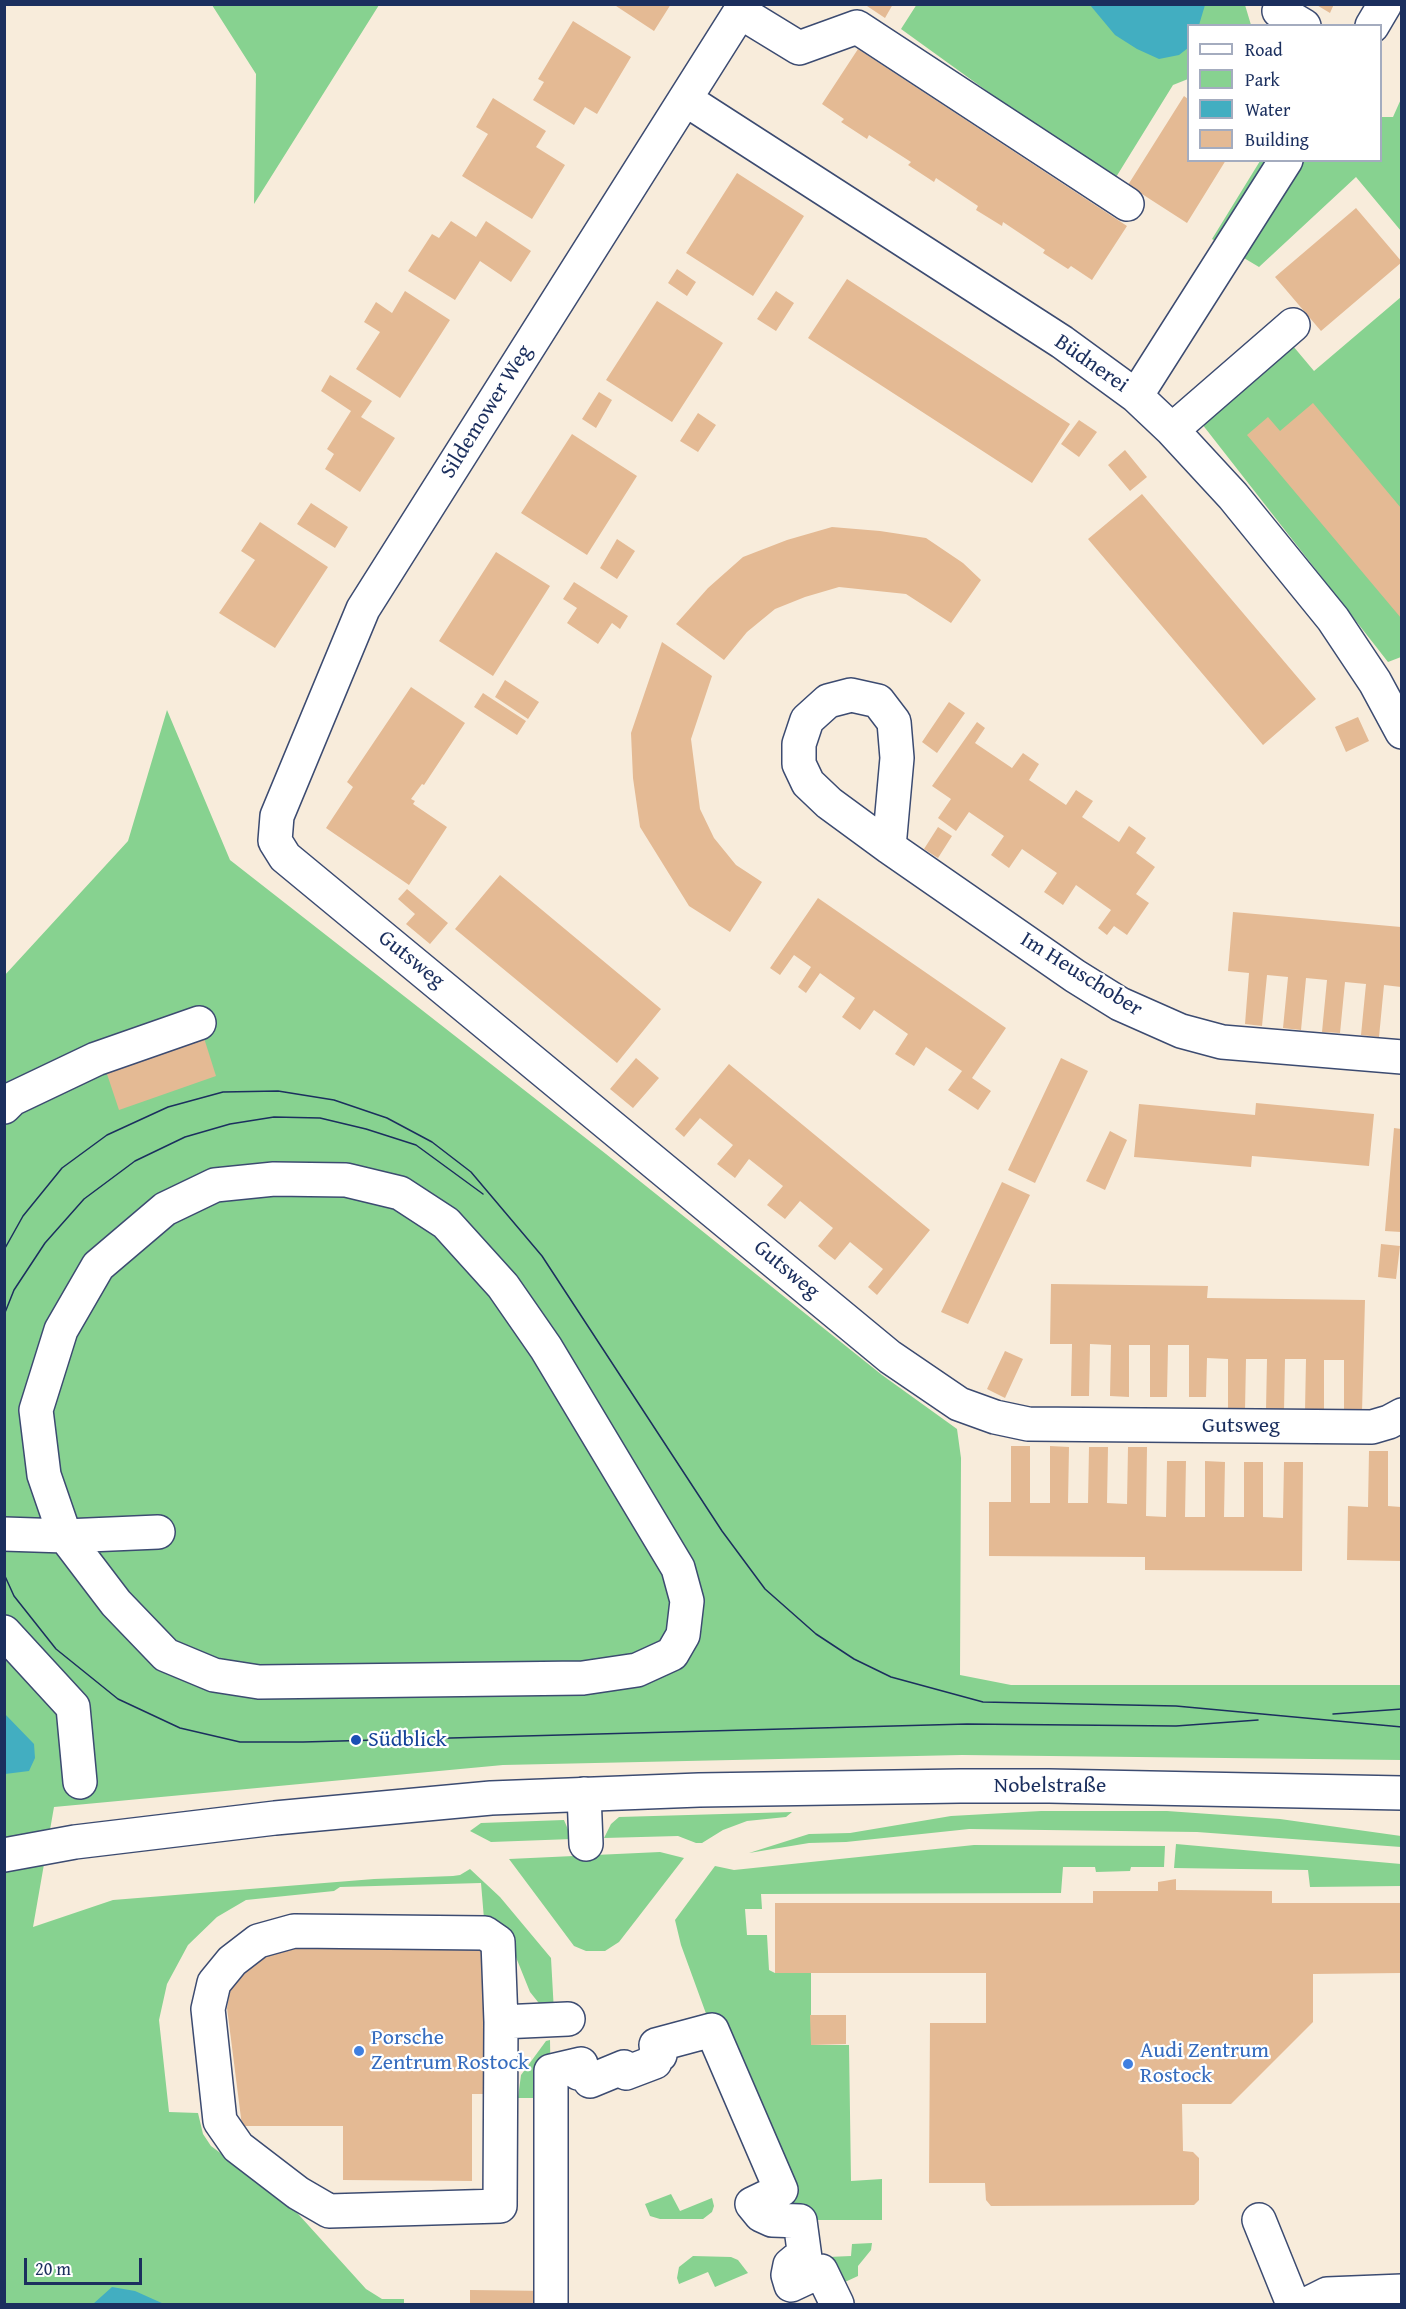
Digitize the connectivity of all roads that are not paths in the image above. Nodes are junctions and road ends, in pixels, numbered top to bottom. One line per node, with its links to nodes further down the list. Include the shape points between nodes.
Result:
1 (1385, 4): 3 (street)
2 (742, 8): 4 (street, Sildemower Weg); 6 (street, via 799,48 857,27)
3 (1373, 24)
4 (685, 99): 8 (street, Büdnerei, via 1062,342); 11 (street, Sildemower Weg, via 363,609 277,816)
5 (1285, 162): 8 (street)
6 (1127, 204)
7 (1293, 325): 9 (street)
8 (1136, 396): 9 (street, Büdnerei)
9 (1172, 430): 10 (street, Büdnerei, via 1233,496 1333,619 1375,681)
10 (1401, 732)
11 (275, 841): 16 (street, Gutsweg, via 285,856 881,1349 959,1404 1028,1424 1372,1427)
12 (889, 847): 14 (street, Im Heuschober, via 1084,982 1120,1004 1181,1031 1222,1042)
13 (200, 1023): 15 (street, via 96,1059 12,1099)
14 (1401, 1057)
15 (4, 1107)
16 (1401, 1415)
17 (158, 1532): 19 (street)
18 (4, 1534): 19 (street)
19 (65, 1536): 19 (street, via 116,1603 166,1655 214,1675 259,1682 583,1678 637,1670 672,1654 683,1635 687,1601 678,1568 546,1348 504,1286 446,1223 400,1192 346,1180 274,1179 215,1185 165,1209 98,1266 61,1330 36,1410 44,1475)
20 (4, 1632): 21 (street, via 72,1707)
21 (80, 1782)
22 (1401, 1793): 23 (street, Nobelstraße, via 1049,1786)
23 (584, 1794): 24 (street); 25 (street, Nobelstraße, via 491,1798 274,1818 75,1842)
24 (586, 1844)
25 (4, 1855)
26 (568, 2019): 27 (street)
27 (501, 2022): 27 (street, via 498,1942 485,1933 294,1931 258,1941 232,1961 214,1983 208,2009 220,2121 238,2147 298,2193 329,2211 500,2206)
28 (571, 2083): 31 (street)
29 (1259, 2220): 33 (street)
30 (1401, 2291): 34 (street, via 1327,2294)
31 (560, 2302): 32 (street, via 551,2071 581,2064 578,2073 586,2072 590,2080 624,2067 626,2073 655,2062 654,2058 660,2055 656,2044 712,2030 781,2190 752,2204 760,2215 772,2220 800,2221 805,2258 790,2265 791,2285 821,2271)
32 (837, 2304)
33 (1293, 2304)
34 (1307, 2304)

